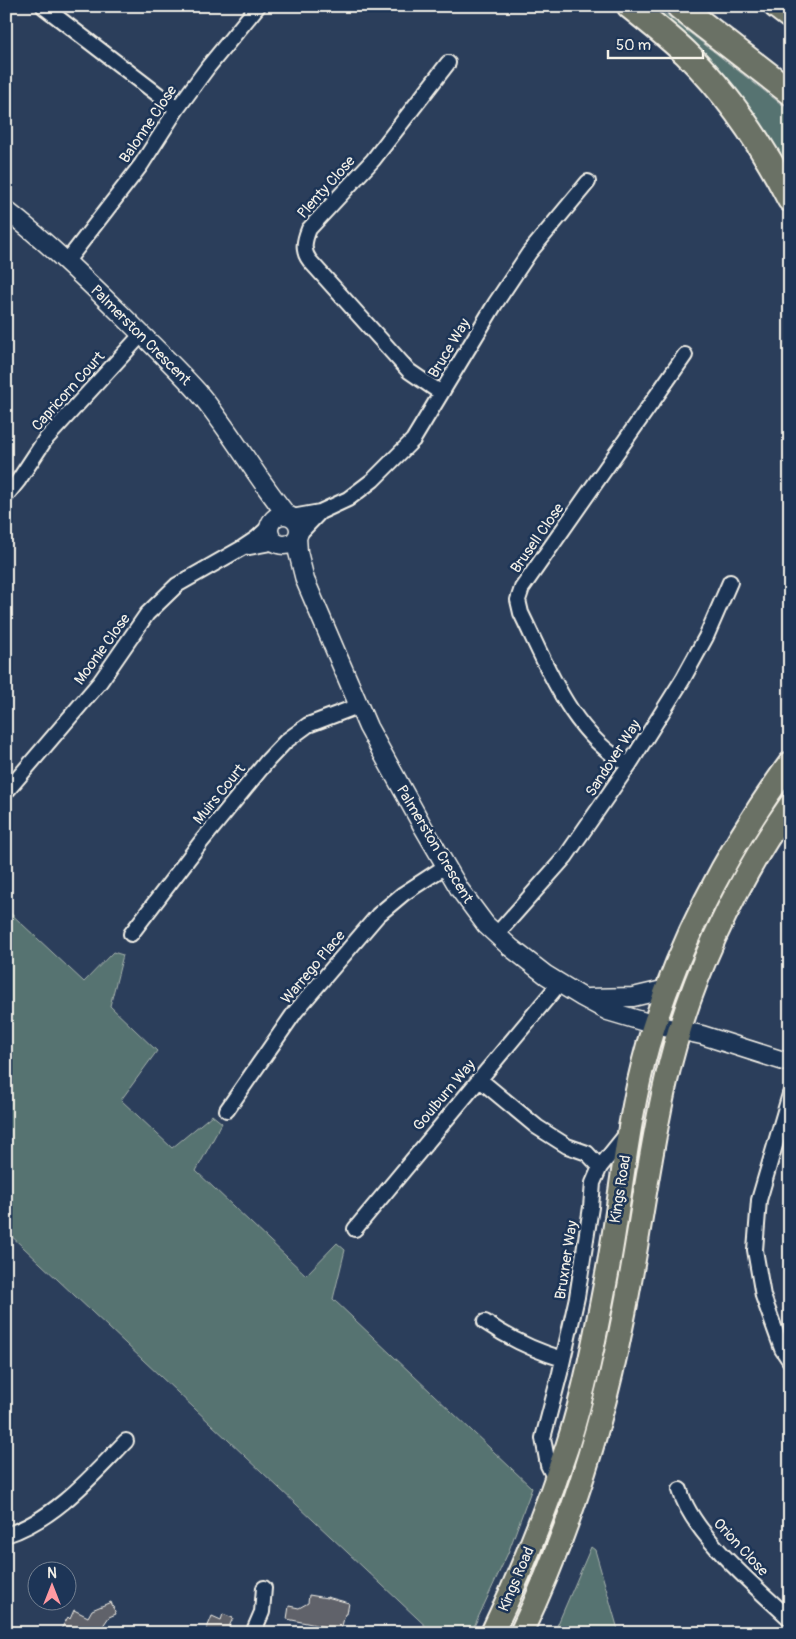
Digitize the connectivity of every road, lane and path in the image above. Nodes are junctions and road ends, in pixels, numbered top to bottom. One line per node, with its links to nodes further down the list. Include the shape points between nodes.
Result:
1 (258, 6): 9 (street, Balonne Close)
2 (630, 6): 11 (highway, via 686,53 722,94 768,158)
3 (679, 6): 8 (highway)
4 (777, 6): 6 (highway)
5 (44, 7): 9 (street)
6 (790, 16)
7 (448, 63): 16 (street, Plenty Close, via 373,160 309,229 304,243 310,261 409,371)
8 (790, 92)
9 (177, 109): 13 (street, Balonne Close, via 141,165)
10 (588, 182): 16 (street, Bruce Way, via 529,253)
11 (790, 199)
12 (6, 210): 13 (street, Palmerston Crescent)
13 (67, 261): 14 (street, Palmerston Crescent)
14 (141, 335): 17 (street, Palmerston Crescent, via 198,393); 18 (street, Capricorn Court, via 45,440)
15 (685, 355): 27 (street, Brusell Close, via 522,588 518,600 521,613 565,701 590,736)
16 (441, 393): 19 (street, Bruce Way, via 413,440 373,480 348,499)
17 (257, 476): 20 (street, Palmerston Crescent); 21 (street, Palmerston Crescent, via 269,511)
18 (6, 496)
19 (320, 512): 20 (street, Bruce Way); 22 (street, Bruce Way)
20 (289, 516): 21 (street, via 278,516); 22 (street, via 298,525)
21 (269, 524): 22 (street, via 270,537); 23 (street, Moonie Close)
22 (288, 540): 23 (street, Moonie Close); 25 (street, Palmerston Crescent, via 289,554 305,580)
23 (242, 548): 28 (street, Moonie Close, via 177,585 147,614 100,682)
24 (730, 582): 27 (street, Sandover Way, via 683,679)
25 (358, 706): 30 (street, Palmerston Crescent); 31 (street, Muirs Court, via 308,725 286,740 201,842)
26 (790, 763): 34 (main road, Kings Road, via 724,866)
27 (629, 765): 32 (street, Sandover Way, via 566,856)
28 (6, 792)
29 (790, 805): 37 (main road, Kings Road, via 725,916)
30 (446, 866): 32 (street, Palmerston Crescent, via 468,901); 41 (street, Warrego Place, via 378,915 295,1012)
31 (131, 934)
32 (496, 935): 33 (street, Palmerston Crescent)
33 (559, 984): 35 (street, Palmerston Crescent); 39 (street, Goulburn Way)
34 (667, 989): 35 (street, via 633,997); 36 (main road, Kings Road)
35 (582, 998): 36 (street, Palmerston Crescent, via 608,1011)
36 (654, 1025): 37 (street, Palmerston Crescent); 42 (main road, Kings Road)
37 (680, 1030): 38 (street, Palmerston Crescent); 50 (main road, Kings Road, via 657,1123 612,1374)
38 (790, 1064)
39 (479, 1079): 43 (street, via 537,1127 567,1146 587,1153); 44 (street, Goulburn Way)
40 (790, 1094): 47 (street, via 759,1200 755,1250 763,1296 782,1349)
41 (227, 1110)
42 (630, 1130): 43 (street, Bruxner Way); 49 (main road, Kings Road, via 598,1322 576,1414)
43 (600, 1167): 46 (street, Bruxner Way, via 593,1183 577,1296)
44 (354, 1229)
45 (485, 1322): 46 (street, via 540,1352)
46 (563, 1359): 49 (street, Bruxner Way, via 543,1438 548,1465)
47 (790, 1361)
48 (126, 1441): 52 (street, via 82,1487 30,1525)
49 (555, 1479): 50 (main road); 56 (main road, Kings Road, via 520,1572)
50 (578, 1489): 57 (main road, Kings Road)
51 (680, 1490): 54 (street, Orion Close, via 690,1515 721,1552)
52 (6, 1535)
53 (264, 1588): 55 (street, via 262,1612)
54 (790, 1619)
55 (253, 1633)
56 (492, 1633)
57 (521, 1633)

